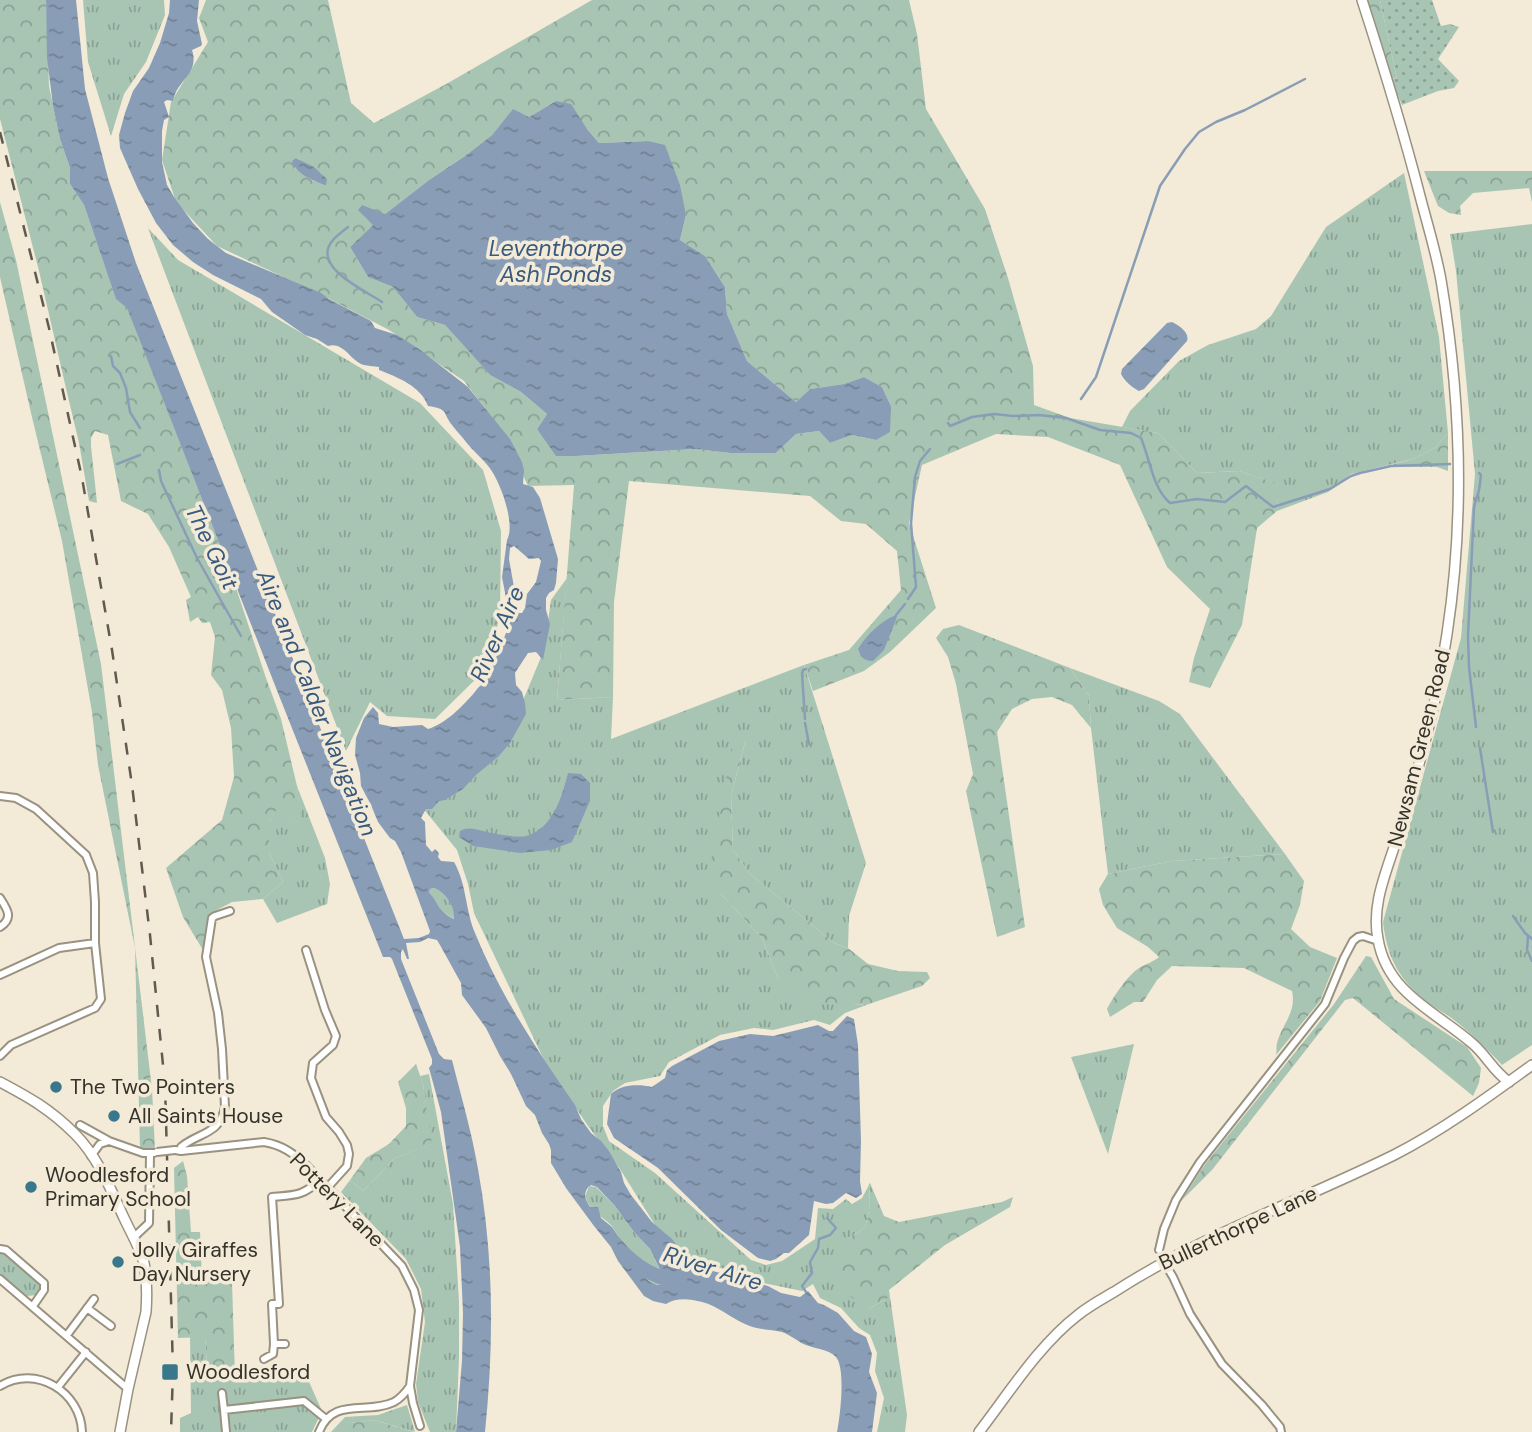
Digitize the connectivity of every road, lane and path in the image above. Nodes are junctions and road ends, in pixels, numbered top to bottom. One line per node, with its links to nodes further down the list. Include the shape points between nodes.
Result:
1 (1362, 0): 6 (street, Newsam Green Road, via 1441,279 1454,369 1460,470 1451,606 1436,694 1379,893)
2 (0, 796): 7 (street, via 16,798 36,809 86,855 93,873)
3 (0, 898): 5 (street, via 8,912)
4 (230, 911): 16 (street, via 212,918 206,957 219,1013 225,1107 215,1128)
5 (2, 926)
6 (1378, 941): 13 (street, via 1386,963 1413,1000 1476,1046); 23 (street, via 1363,936 1353,941 1325,1004 1200,1162 1177,1200)
7 (95, 943): 9 (street, via 59,948); 10 (street, via 101,999 95,1008 11,1045)
8 (306, 950): 20 (street, via 336,1036 333,1045 313,1063 311,1077 326,1117 349,1154 347,1166)
9 (0, 975)
10 (0, 1056)
11 (1532, 1065): 13 (street, Bullerthorpe Lane)
12 (0, 1082): 18 (street, via 40,1104 78,1137)
13 (1509, 1082): 24 (street, Bullerthorpe Lane, via 1397,1153)
14 (80, 1125): 15 (street)
15 (109, 1141): 17 (street); 18 (street)
16 (178, 1151): 17 (street, Pottery Lane, bridge); 19 (street, Pottery Lane, via 278,1144)
17 (150, 1153): 21 (street, via 149,1223)
18 (91, 1156): 21 (street)
19 (321, 1179): 20 (street, Pottery Lane); 31 (street, via 302,1194 272,1197 279,1304 272,1304)
20 (328, 1187): 36 (street, Pottery Lane, via 402,1266 414,1290 419,1310)
21 (133, 1238): 38 (street, via 144,1264 147,1300)
22 (0, 1249): 27 (street, via 44,1283)
23 (1159, 1250)
24 (1164, 1262): 47 (street, Bullerthorpe Lane, via 1064,1327); 48 (street, via 1222,1364)
25 (0, 1279): 27 (street)
26 (94, 1299): 28 (street)
27 (33, 1306): 30 (street)
28 (87, 1308): 29 (street); 30 (street)
29 (111, 1326)
30 (66, 1335): 33 (street)
31 (274, 1344): 32 (street); 34 (street, via 273,1354)
32 (285, 1344)
33 (86, 1352): 37 (street); 38 (street)
34 (264, 1359)
35 (0, 1386): 37 (street, via 24,1378)
36 (410, 1386): 41 (street, via 394,1402 340,1410); 42 (street, Pottery Lane)
37 (58, 1387): 43 (street, via 78,1410)
38 (128, 1389): 44 (street)
39 (222, 1393): 40 (street)
40 (224, 1410): 41 (street, via 304,1401); 45 (street)
41 (326, 1419): 46 (street)
42 (420, 1426)
43 (82, 1432)
44 (120, 1432)
45 (226, 1432)
46 (319, 1432)
47 (979, 1432)
48 (1281, 1432)

